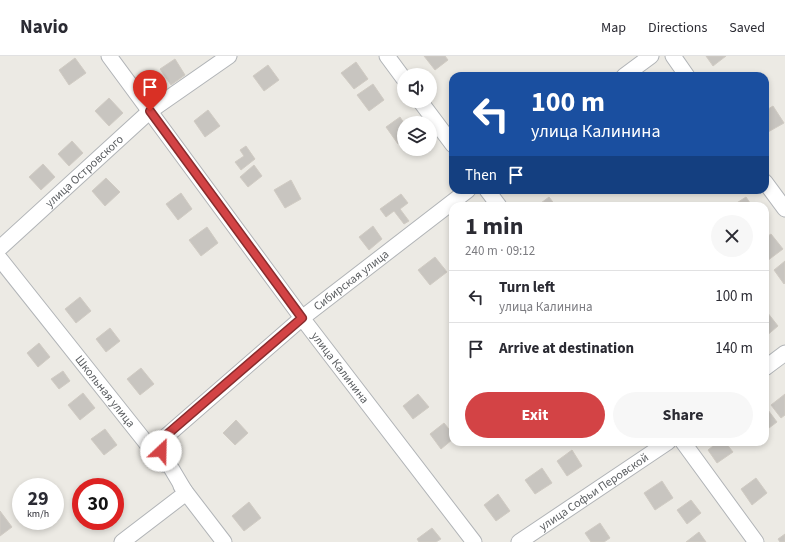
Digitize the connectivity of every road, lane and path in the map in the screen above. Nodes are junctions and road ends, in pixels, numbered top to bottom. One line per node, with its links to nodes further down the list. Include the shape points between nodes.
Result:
1 (109, 56): 10 (street, улица Калинина)
2 (229, 56): 10 (street, улица Островского)
3 (387, 56): 6 (street)
4 (652, 56): 7 (street)
5 (673, 56): 8 (street)
6 (397, 70)
7 (630, 72)
8 (685, 72)
9 (425, 108): 11 (street)
10 (150, 111): 17 (street, улица Островского); 19 (street, улица Калинина)
11 (449, 140)
12 (769, 188): 16 (street)
13 (463, 194): 14 (street, Сибирская улица)
14 (452, 202)
15 (449, 205): 19 (street, Сибирская улица)
16 (785, 210)
17 (0, 248)
18 (0, 259): 24 (street, Школьная улица)
19 (302, 318): 24 (street, Сибирская улица, via 163,438 161,451); 27 (street, улица Калинина)
20 (785, 353): 21 (street)
21 (769, 365)
22 (662, 446): 28 (street, улица Софьи Перовской)
23 (686, 446): 29 (street)
24 (186, 493): 25 (street); 26 (street, Школьная улица)
25 (122, 542)
26 (224, 542)
27 (474, 542)
28 (520, 542)
29 (756, 542)

